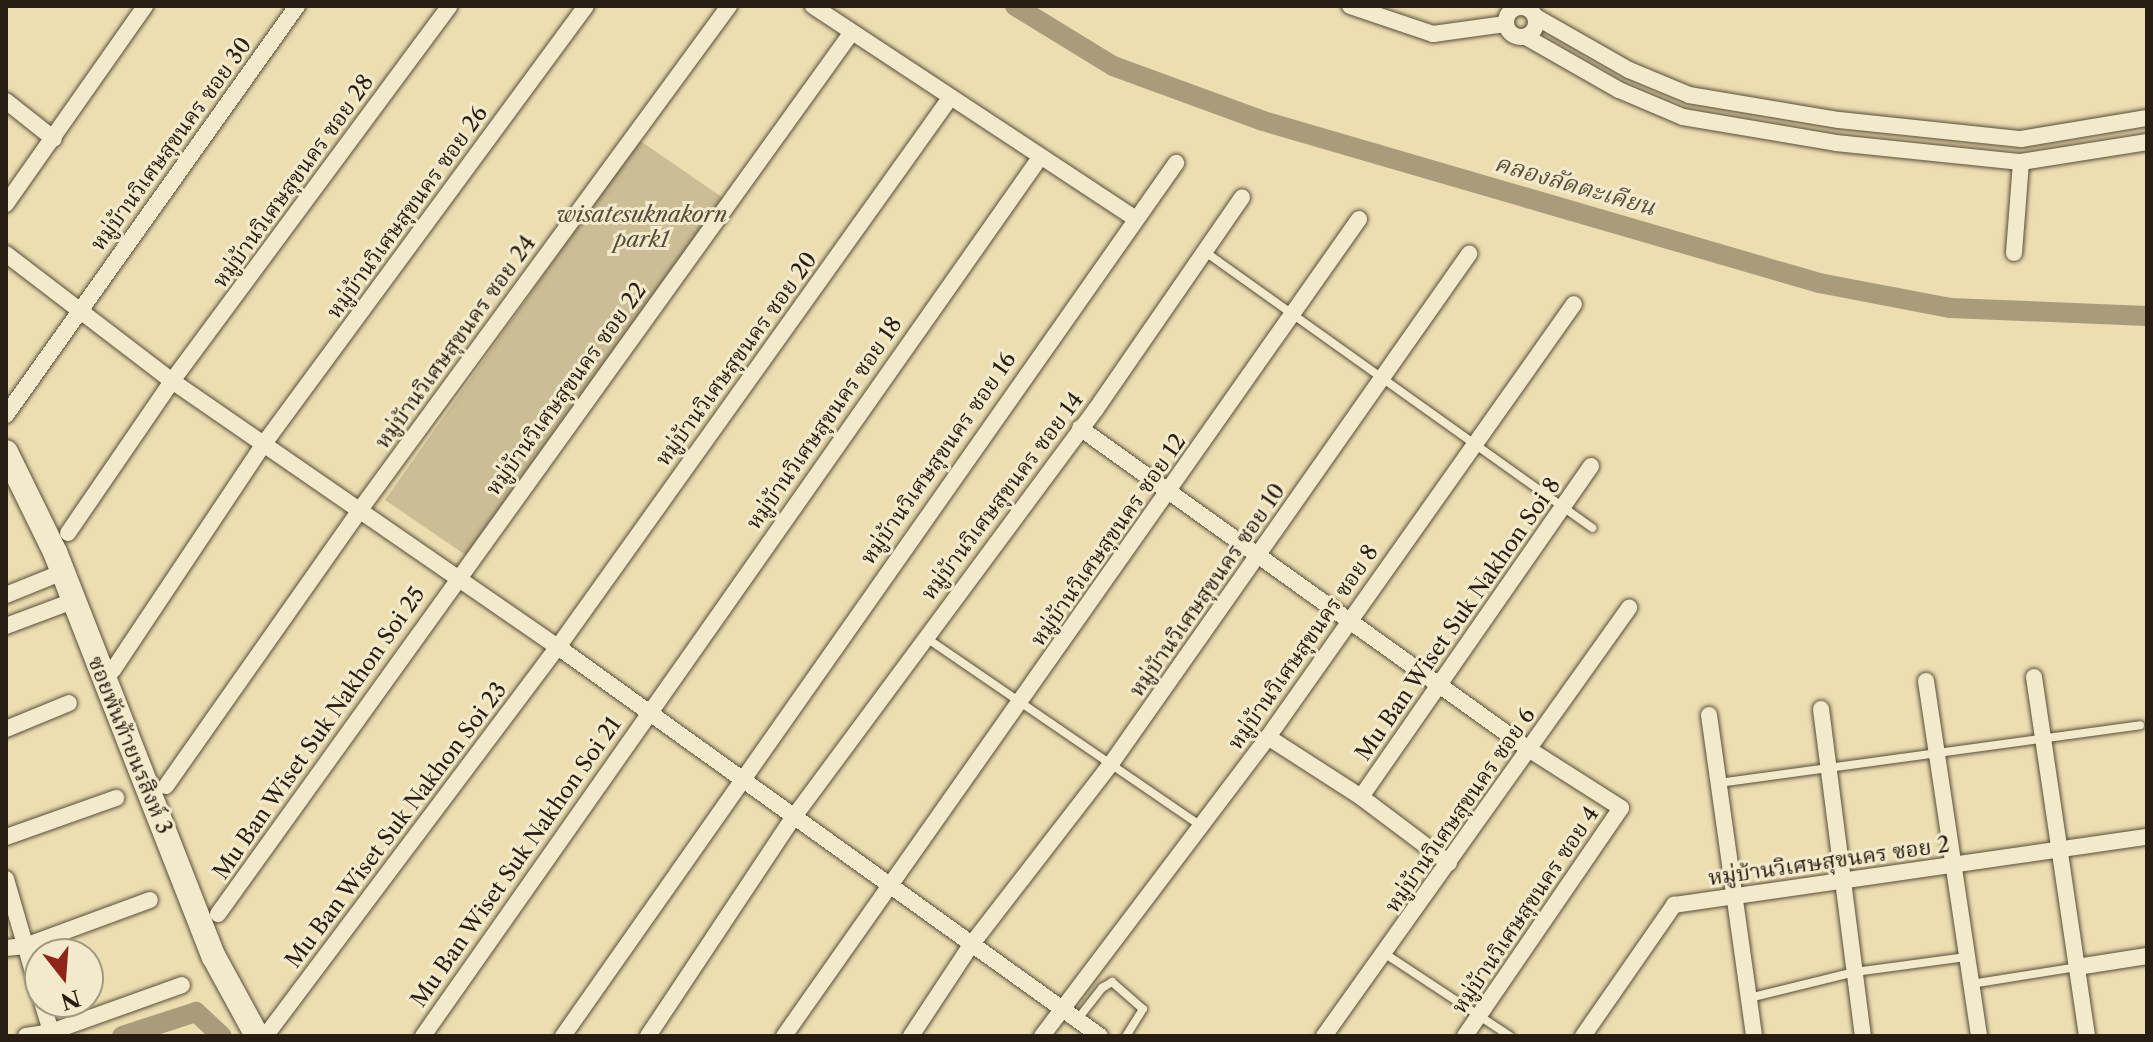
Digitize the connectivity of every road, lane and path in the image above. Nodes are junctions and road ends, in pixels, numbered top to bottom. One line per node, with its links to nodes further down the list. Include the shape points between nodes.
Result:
1 (145, 6): 19 (street)
2 (297, 6): 33 (street, หมู่บ้านวิเศษสุขนคร ซอย 30)
3 (449, 6): 36 (street, หมู่บ้านวิเศษสุขนคร ซอย 28)
4 (586, 6): 40 (street, หมู่บ้านวิเศษสุขนคร ซอย 26)
5 (729, 6): 45 (street, หมู่บ้านวิเศษสุขนคร ซอย 24)
6 (813, 6): 10 (street)
7 (1350, 6): 9 (street, via 1433,34)
8 (1526, 10): 9 (street, via 1509,12); 11 (street, via 1535,29); 12 (street)
9 (1505, 24): 11 (street, via 1515,37)
10 (852, 32): 15 (street); 50 (street, หมู่บ้านวิเศษสุขนคร ซอย 22)
11 (1526, 37): 13 (street)
12 (1589, 46): 13 (street); 14 (street)
13 (1575, 64): 17 (street)
14 (1677, 89): 17 (street); 18 (street, via 1839,120 2021,139)
15 (950, 98): 21 (street); 57 (street, หมู่บ้านวิเศษสุขนคร ซอย 20)
16 (6, 101): 19 (street)
17 (1670, 111): 22 (street, via 1836,143)
18 (2147, 118)
19 (54, 139): 25 (street)
20 (2147, 142): 22 (street)
21 (1039, 159): 26 (street); 65 (street, หมู่บ้านวิเศษสุขนคร ซอย 18)
22 (2021, 162): 29 (street)
23 (1176, 163): 26 (street, หมู่บ้านวิเศษสุขนคร ซอย 16)
24 (1242, 197): 28 (street, หมู่บ้านวิเศษสุขนคร ซอย 14)
25 (6, 204)
26 (1134, 218): 75 (street, หมู่บ้านวิเศษสุขนคร ซอย 16)
27 (1359, 219): 34 (street, หมู่บ้านวิเศษสุขนคร ซอย 12)
28 (1204, 251): 34 (lane); 38 (street, หมู่บ้านวิเศษสุขนคร ซอย 14)
29 (2014, 253)
30 (6, 254): 33 (street)
31 (1469, 254): 35 (street, หมู่บ้านวิเศษสุขนคร ซอย 10)
32 (1574, 304): 39 (street, หมู่บ้านวิเศษสุขนคร ซอย 8)
33 (80, 307): 36 (street); 37 (street, หมู่บ้านวิเศษสุขนคร ซอย 30)
34 (1295, 316): 35 (lane); 43 (street, หมู่บ้านวิเศษสุขนคร ซอย 12)
35 (1385, 378): 39 (lane); 48 (street, หมู่บ้านวิเศษสุขนคร ซอย 10)
36 (172, 381): 40 (street); 47 (street, หมู่บ้านวิเศษสุขนคร ซอย 28)
37 (6, 415)
38 (1080, 428): 43 (street); 56 (street, หมู่บ้านวิเศษสุขนคร ซอย 14)
39 (1475, 442): 44 (lane); 54 (street, หมู่บ้านวิเศษสุขนคร ซอย 8)
40 (263, 445): 45 (street); 58 (street, หมู่บ้านวิเศษสุขนคร ซอย 26)
41 (6, 452): 49 (street, ซอยพันท้ายนรสิงห์ 3)
42 (1591, 466): 44 (street, Mu Ban Wiset Suk Nakhon Soi 8)
43 (1169, 490): 48 (street); 62 (street, หมู่บ้านวิเศษสุขนคร ซอย 12)
44 (1563, 506): 46 (lane); 61 (street, Mu Ban Wiset Suk Nakhon Soi 8)
45 (359, 511): 50 (street); 77 (street, หมู่บ้านวิเศษสุขนคร ซอย 24)
46 (1592, 528)
47 (68, 533)
48 (1259, 556): 54 (street); 73 (street, หมู่บ้านวิเศษสุขนคร ซอย 10)
49 (63, 572): 51 (street); 52 (street, ซอยพันท้ายนรสิงห์ 3)
50 (457, 577): 57 (street); 92 (street, Mu Ban Wiset Suk Nakhon Soi 25)
51 (6, 595)
52 (73, 601): 55 (street); 109 (street, ซอยพันท้ายนรสิงห์ 3, via 214,957)
53 (1629, 608): 71 (street, หมู่บ้านวิเศษสุขนคร ซอย 6)
54 (1348, 619): 61 (street); 69 (street, หมู่บ้านวิเศษสุขนคร ซอย 8)
55 (6, 626)
56 (924, 636): 62 (lane); 80 (street, หมู่บ้านวิเศษสุขนคร ซอย 14)
57 (558, 647): 65 (street); 109 (street, Mu Ban Wiset Suk Nakhon Soi 23)
58 (113, 670)
59 (2034, 677): 70 (street)
60 (1926, 681): 72 (street)
61 (1436, 684): 71 (street); 78 (street, Mu Ban Wiset Suk Nakhon Soi 8)
62 (1022, 700): 73 (lane); 89 (street, หมู่บ้านวิเศษสุขนคร ซอย 12)
63 (69, 703): 68 (street)
64 (1821, 709): 74 (street)
65 (645, 713): 75 (street); 111 (street, Mu Ban Wiset Suk Nakhon Soi 21)
66 (1709, 715): 76 (street)
67 (2140, 725): 70 (lane)
68 (6, 729)
69 (1268, 737): 78 (street); 81 (street, หมู่บ้านวิเศษสุขนคร ซอย 8)
70 (2043, 738): 72 (lane); 84 (street)
71 (1530, 750): 85 (street, หมู่บ้านวิเศษสุขนคร ซอย 6); 105 (street, หมู่บ้านวิเศษสุขนคร ซอย 4, via 1621,808)
72 (1938, 753): 74 (lane); 86 (street)
73 (1113, 761): 81 (lane); 95 (street, หมู่บ้านวิเศษสุขนคร ซอย 10)
74 (1828, 768): 76 (lane); 88 (street)
75 (739, 779): 80 (street); 112 (street, หมู่บ้านวิเศษสุขนคร ซอย 16)
76 (1719, 783): 90 (street)
77 (166, 786)
78 (1361, 797): 85 (street)
79 (116, 798): 82 (street)
80 (793, 818): 89 (street); 113 (street, หมู่บ้านวิเศษสุขนคร ซอย 14)
81 (1202, 826): 104 (street, หมู่บ้านวิเศษสุขนคร ซอย 8)
82 (6, 837)
83 (2147, 837): 84 (street, หมู่บ้านวิเศษสุขนคร ซอย 2)
84 (2059, 850): 86 (street, หมู่บ้านวิเศษสุขนคร ซอย 2); 99 (street)
85 (1449, 863): 96 (street, หมู่บ้านวิเศษสุขนคร ซอย 6)
86 (1953, 866): 88 (street, หมู่บ้านวิเศษสุขนคร ซอย 2); 98 (street)
87 (6, 879): 94 (street)
88 (1842, 882): 90 (street, หมู่บ้านวิเศษสุขนคร ซอย 2); 100 (street)
89 (891, 885): 95 (street); 114 (street, หมู่บ้านวิเศษสุขนคร ซอย 12)
90 (1734, 897): 103 (street); 122 (street, หมู่บ้านวิเศษสุขนคร ซอย 2, via 1674,905)
91 (150, 900): 93 (street)
92 (218, 914)
93 (47, 938)
94 (24, 942)
95 (971, 945): 104 (street); 115 (street, หมู่บ้านวิเศษสุขนคร ซอย 10)
96 (1384, 953): 105 (lane); 119 (street, หมู่บ้านวิเศษสุขนคร ซอย 6)
97 (2147, 956): 99 (street)
98 (1966, 957): 100 (lane); 101 (street)
99 (2077, 967): 101 (lane); 126 (street)
100 (1855, 972): 103 (lane); 124 (street)
101 (1971, 984): 125 (street)
102 (182, 985): 108 (street)
103 (1749, 998): 123 (street)
104 (1059, 1009): 107 (street); 116 (street, หมู่บ้านวิเศษสุขนคร ซอย 8)
105 (1480, 1014): 120 (street, หมู่บ้านวิเศษสุขนคร ซอย 4); 121 (lane)
106 (47, 1018): 108 (street)
107 (1077, 1021): 117 (street); 118 (lane, via 1112,982 1143,1009)
108 (51, 1032): 110 (street)
109 (264, 1033)
110 (26, 1036)
111 (423, 1036)
112 (563, 1036)
113 (648, 1036)
114 (784, 1036)
115 (911, 1036)
116 (1042, 1036)
117 (1100, 1036)
118 (1126, 1036)
119 (1324, 1036)
120 (1465, 1036)
121 (1510, 1036)
122 (1583, 1036)
123 (1754, 1036)
124 (1863, 1036)
125 (1979, 1036)
126 (2087, 1036)

